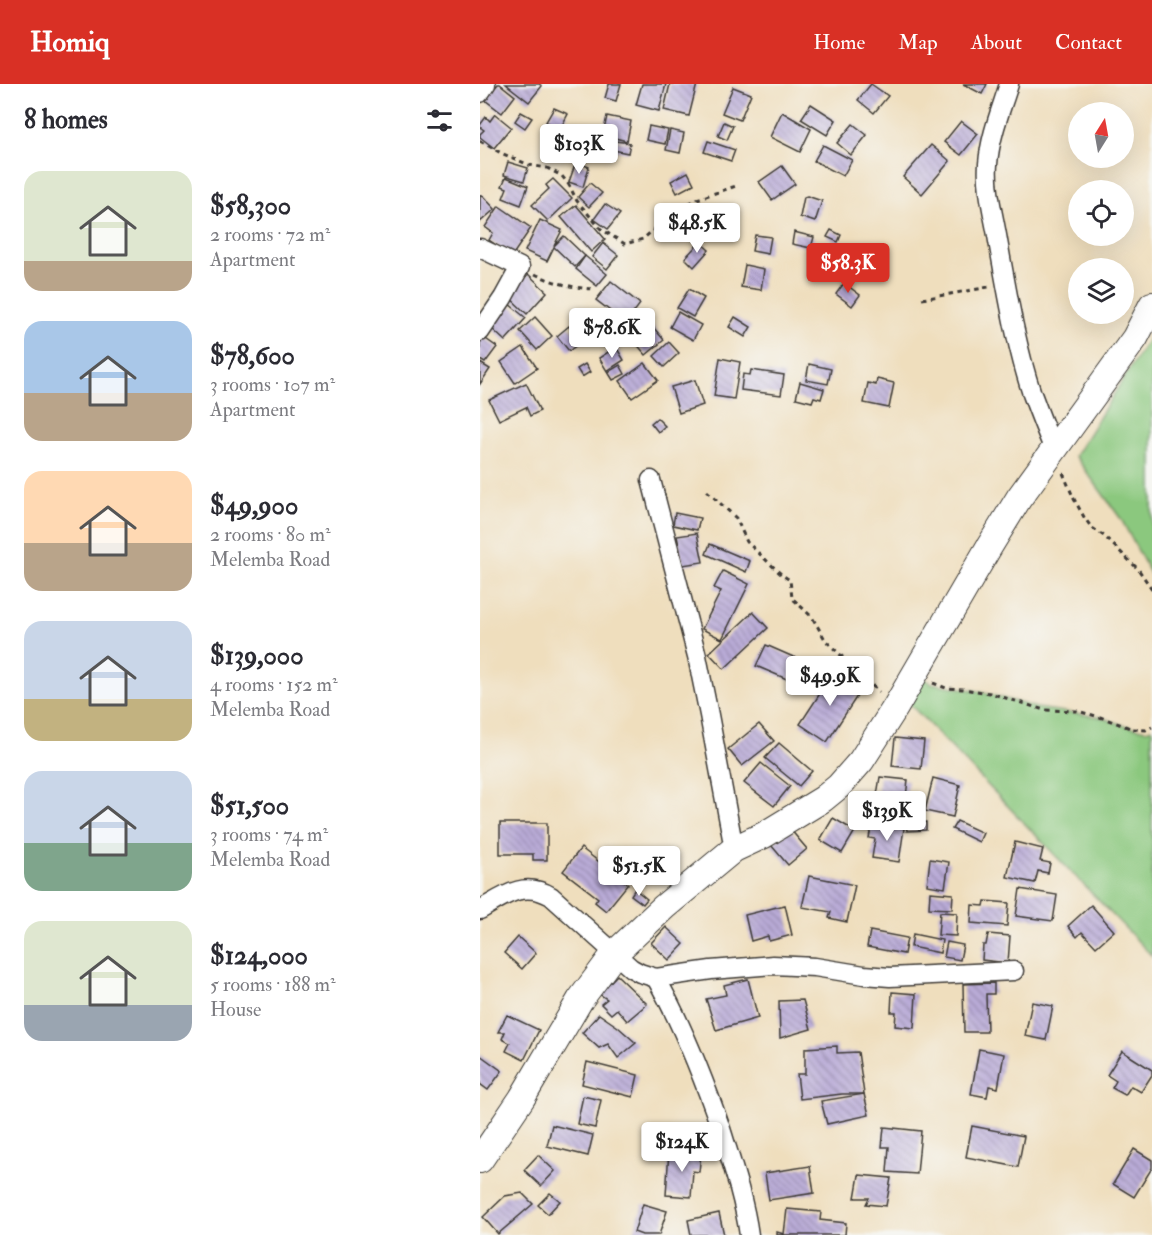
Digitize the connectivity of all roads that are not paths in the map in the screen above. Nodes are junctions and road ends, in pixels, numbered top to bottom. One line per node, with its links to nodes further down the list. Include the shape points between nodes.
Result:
1 (486, 84): 3 (street)
2 (1010, 84): 7 (street, via 993,133 989,189 1023,362)
3 (480, 93)
4 (480, 248): 6 (street, via 520,267)
5 (1152, 305): 7 (street, via 1135,338)
6 (480, 332)
7 (1053, 450): 9 (street, via 1019,498 861,761 838,786 807,810)
8 (651, 480): 9 (street, via 697,656)
9 (734, 849): 11 (street)
10 (480, 910): 11 (street, via 515,891 539,891 551,896)
11 (615, 953): 13 (street, via 631,968); 14 (street, via 580,999)
12 (1014, 971): 13 (street, via 890,977 772,965)
13 (656, 978): 15 (street, via 704,1080 743,1200)
14 (480, 1160)
15 (749, 1235)

